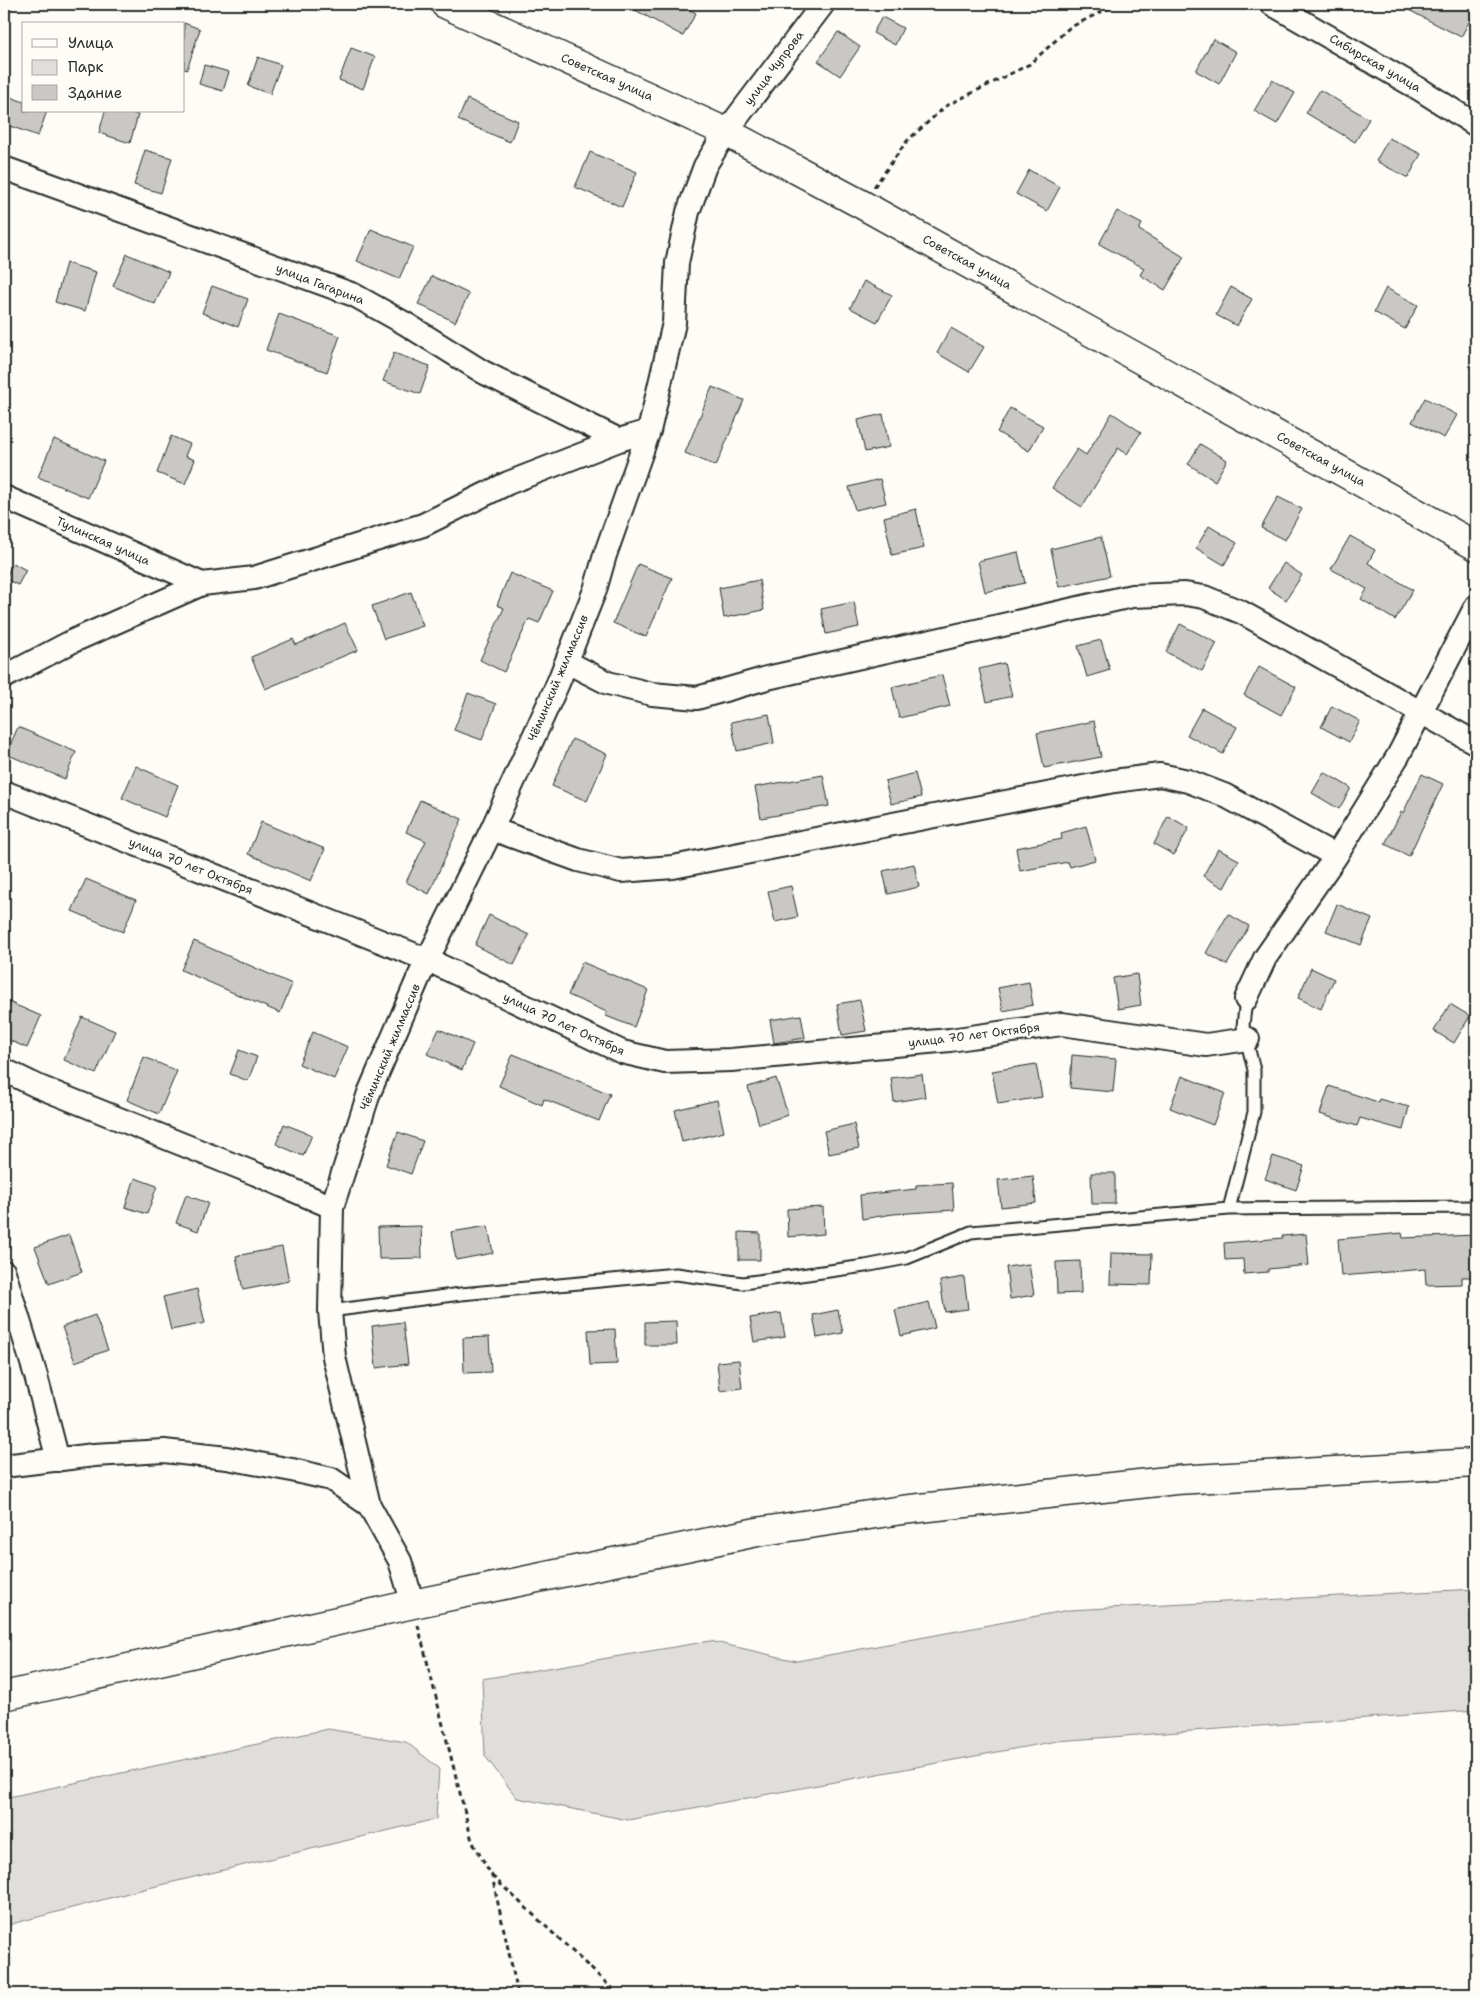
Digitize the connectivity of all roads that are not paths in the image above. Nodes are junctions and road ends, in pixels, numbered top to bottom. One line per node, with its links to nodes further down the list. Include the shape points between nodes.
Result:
1 (445, 4): 5 (main road, Советская улица)
2 (822, 4): 5 (street, улица Чупрова)
3 (1272, 4): 4 (street, Сибирская улица)
4 (1476, 125)
5 (726, 132): 7 (street, Чёминский жилмассив, via 705,166 688,212 677,263 674,323); 10 (main road, Советская улица)
6 (4, 168): 8 (street, улица Гагарина, via 354,295 483,372)
7 (649, 431): 8 (street); 13 (street, Чёминский жилмассив)
8 (619, 440): 11 (street, via 508,483 423,525 254,578)
9 (4, 497): 11 (street, Тулинская улица)
10 (1476, 546)
11 (202, 584): 14 (street, via 73,641)
12 (1476, 606): 15 (street)
13 (567, 662): 15 (street, via 608,683 652,694 697,698 767,678 1066,610 1132,596 1185,594 1204,597 1240,612); 18 (street, Чёминский жилмассив)
14 (4, 677)
15 (1421, 712): 16 (street); 19 (street, via 1398,756)
16 (1476, 743)
17 (4, 792): 20 (street, улица 70 лет Октября)
18 (492, 829): 19 (street, via 578,860 621,871 674,867 1105,783 1160,776 1188,780 1224,795); 20 (street, Чёминский жилмассив)
19 (1336, 856): 21 (street, via 1265,958)
20 (428, 960): 22 (street, улица 70 лет Октября, via 622,1052 664,1062 730,1060 950,1040 1062,1024 1206,1045); 24 (street, Чёминский жилмассив, via 369,1093)
21 (1246, 999): 22 (lane, via 1243,1026)
22 (1248, 1039): 26 (lane, via 1254,1070 1254,1112)
23 (4, 1070): 24 (street)
24 (332, 1207): 28 (street, Чёминский жилмассив)
25 (1476, 1207): 26 (lane)
26 (1228, 1209): 28 (lane, via 971,1232 907,1258 744,1283 676,1274 461,1294)
27 (4, 1272): 29 (street)
28 (330, 1311): 32 (street, Чёминский жилмассив, via 334,1357)
29 (58, 1460): 31 (street, Чёминский жилмассив); 32 (street, Чёминский жилмассив, via 164,1451 227,1458 332,1479)
30 (1476, 1463): 33 (main road, via 1176,1480 902,1510 757,1532)
31 (4, 1466)
32 (369, 1505): 33 (street, Чёминский жилмассив, via 400,1561)
33 (413, 1604): 34 (main road)
34 (4, 1696)

